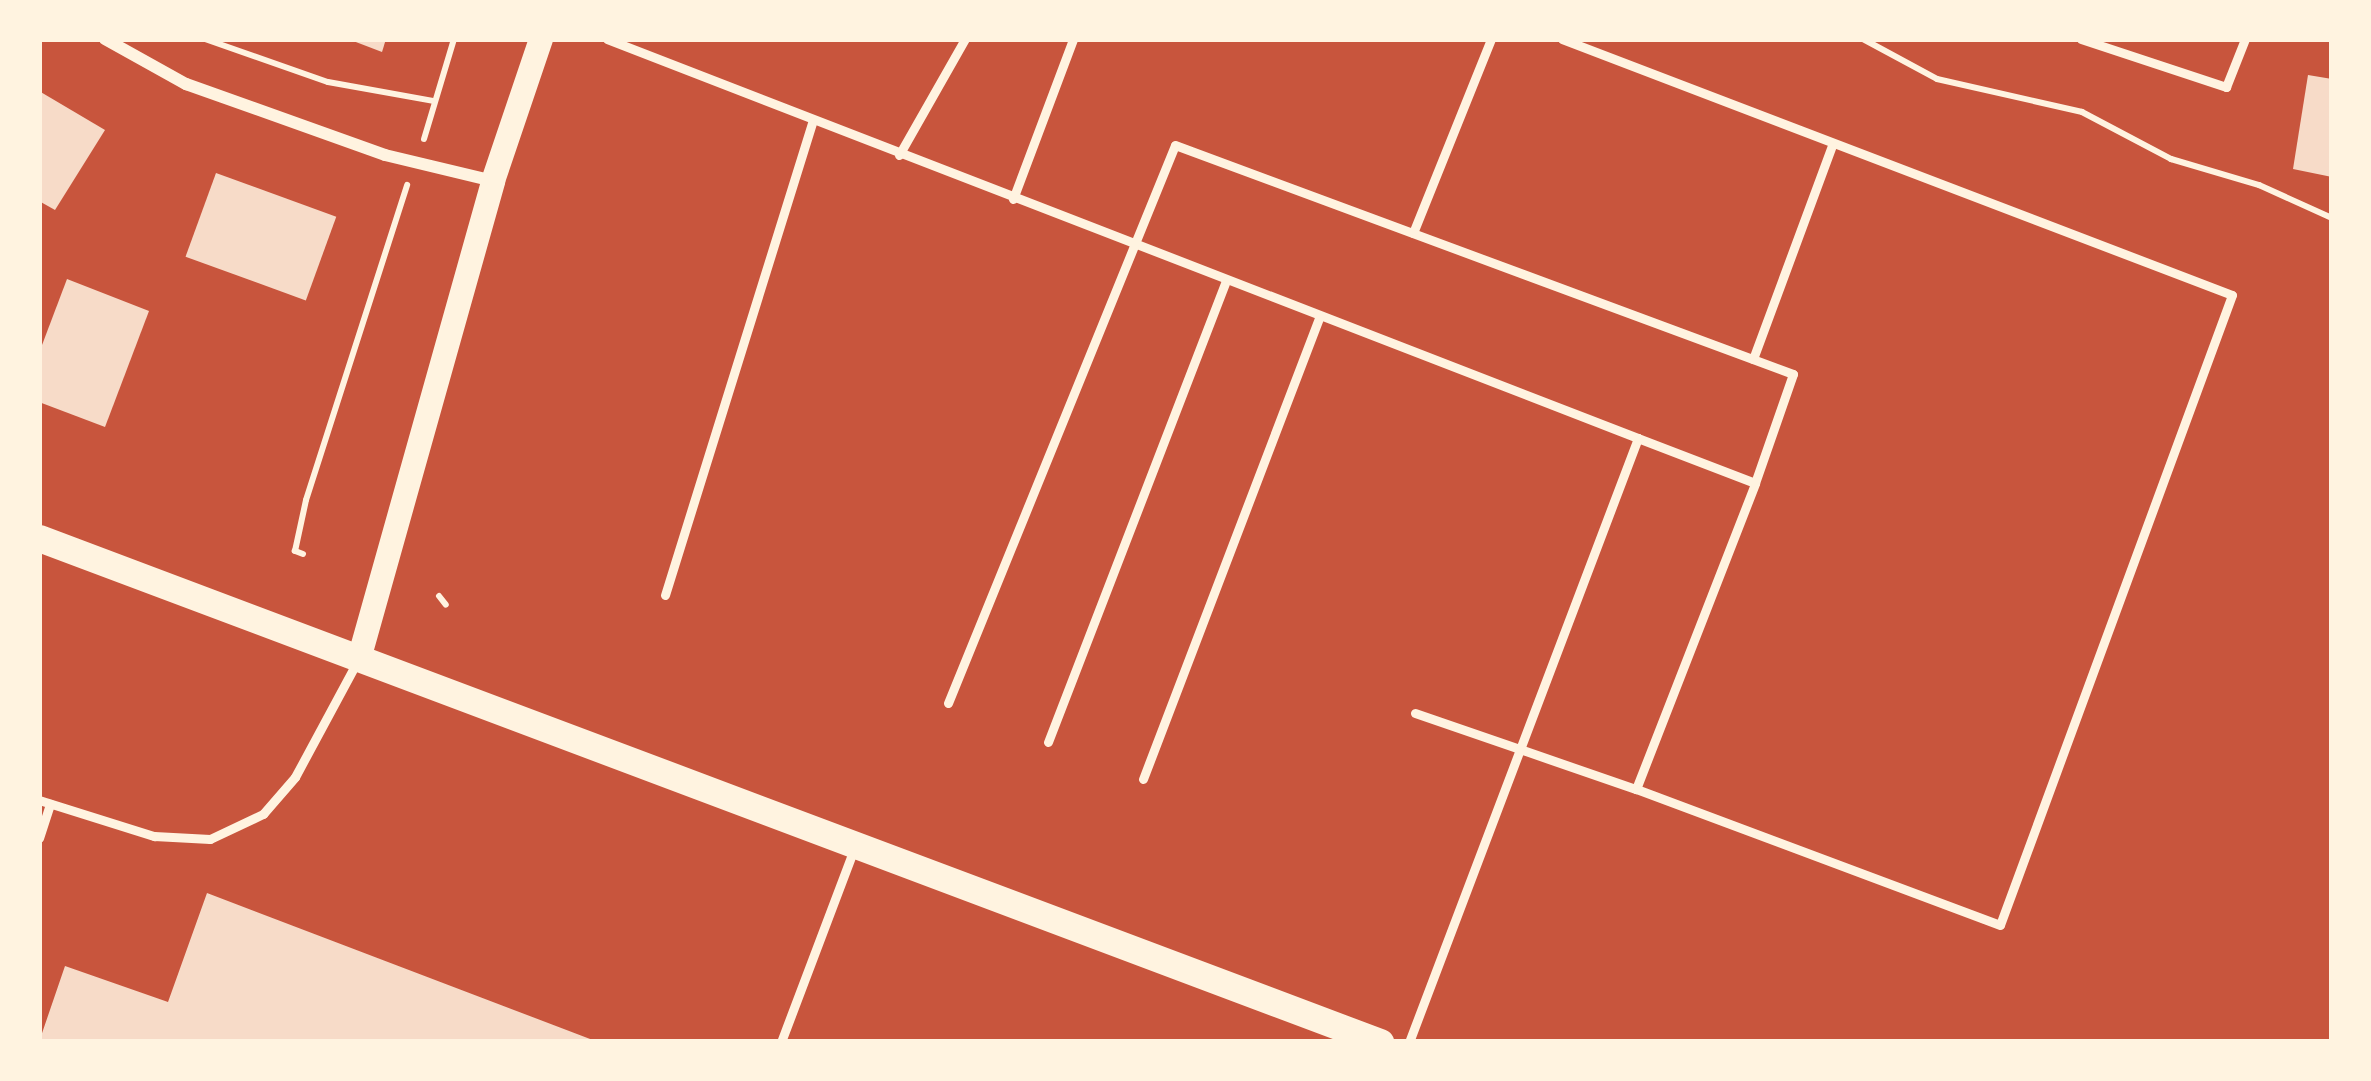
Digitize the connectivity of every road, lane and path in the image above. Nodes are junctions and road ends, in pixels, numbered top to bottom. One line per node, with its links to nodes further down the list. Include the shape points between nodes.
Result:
1 (105, 39): 17 (street, via 186,84)
2 (205, 39): 13 (path, via 328,82)
3 (454, 39): 13 (path)
4 (541, 39): 18 (main road)
5 (607, 39): 14 (lane)
6 (965, 39): 16 (lane)
7 (1073, 39): 19 (lane)
8 (1491, 39): 21 (lane)
9 (1562, 39): 15 (lane)
10 (1863, 39): 20 (path, via 1937,79 2082,112 2170,159 2259,185)
11 (2081, 39): 12 (lane, via 2225,87)
12 (2245, 39)
13 (434, 101): 17 (path)
14 (812, 122): 16 (lane); 30 (lane)
15 (1833, 143): 25 (lane); 39 (lane, via 2232,296 2000,925)
16 (899, 154): 19 (lane)
17 (418, 161): 18 (street); 29 (path, via 393,217 307,500 296,551)
18 (493, 181): 33 (main road)
19 (1013, 199): 22 (lane)
20 (2332, 218)
21 (1413, 233): 22 (lane, via 1175,145); 25 (lane)
22 (1131, 244): 23 (lane); 34 (lane)
23 (1226, 280): 24 (lane); 36 (lane)
24 (1320, 316): 26 (lane); 38 (lane)
25 (1753, 359): 27 (lane, via 1793,374)
26 (1638, 438): 27 (lane); 37 (lane)
27 (1755, 483): 39 (lane)
28 (39, 538): 33 (main road)
29 (303, 554)
30 (665, 595)
31 (440, 596): 32 (path)
32 (446, 605)
33 (359, 659): 40 (lane, via 296,777 263,814 210,839 173,837); 42 (main road)
34 (948, 704)
35 (1415, 713): 37 (lane)
36 (1048, 742)
37 (1519, 750): 39 (lane); 45 (lane)
38 (1143, 778)
39 (1636, 789)
40 (45, 802): 41 (lane)
41 (39, 838)
42 (854, 849): 43 (lane); 44 (main road)
43 (781, 1042)
44 (1380, 1042)
45 (1409, 1042)

